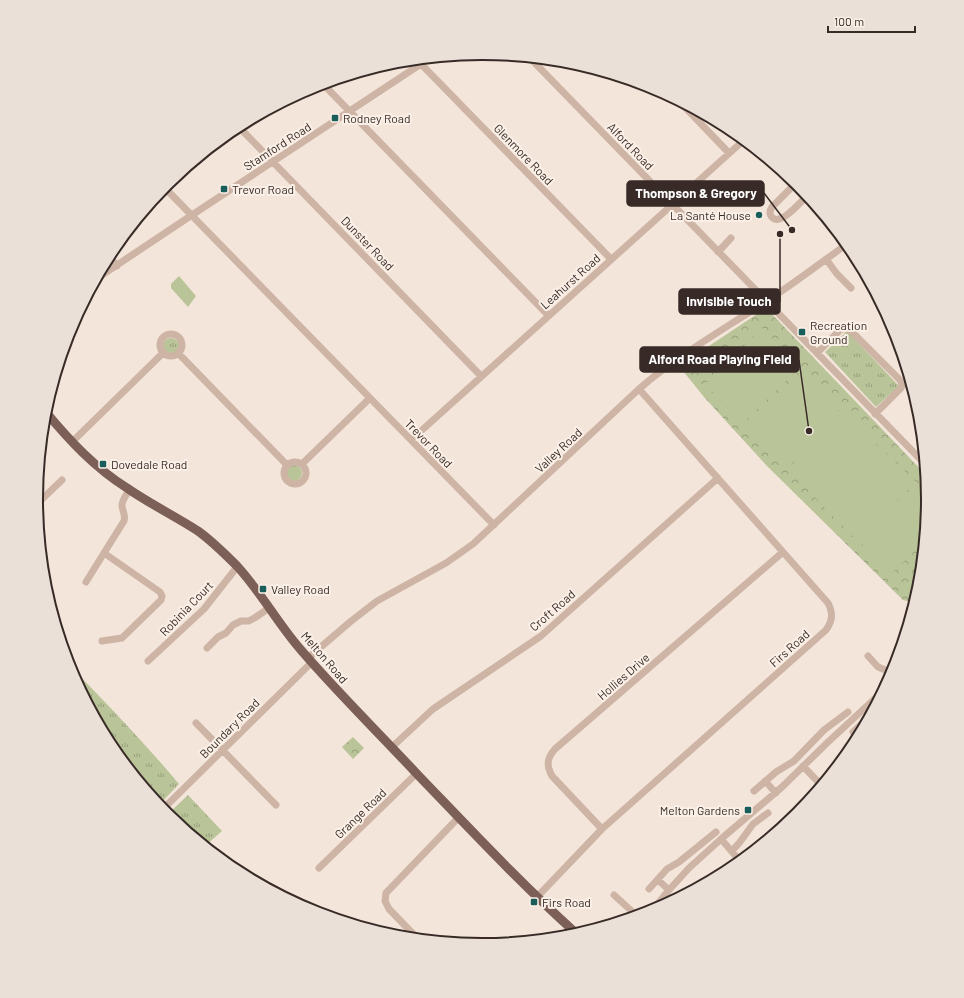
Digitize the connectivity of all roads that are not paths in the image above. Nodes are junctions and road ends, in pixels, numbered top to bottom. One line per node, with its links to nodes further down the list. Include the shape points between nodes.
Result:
1 (421, 64): 21 (street, Glenmore Road)
2 (535, 64): 16 (street, Alford Road)
3 (420, 65): 5 (street, Stamford Road)
4 (327, 88): 5 (street)
5 (350, 111): 10 (street, Stamford Road); 28 (street)
6 (692, 113): 9 (street)
7 (243, 131): 10 (street, Dunster Road)
8 (739, 144): 9 (street, Leahurst Road)
9 (729, 153): 11 (street, Leahurst Road)
10 (273, 162): 17 (street, Stamford Road); 32 (street, Dunster Road)
11 (691, 187): 14 (street); 16 (street, Leahurst Road)
12 (790, 187): 15 (street, via 770,210 772,217 783,218)
13 (169, 192): 17 (street, Trevor Road)
14 (702, 196)
15 (803, 200)
16 (672, 204): 20 (street, Alford Road); 21 (street, Leahurst Road)
17 (192, 215): 24 (street, Stamford Road); 36 (street, Trevor Road)
18 (731, 238): 20 (street)
19 (842, 248): 22 (street, Valley Road)
20 (718, 252): 27 (street, Alford Road)
21 (611, 259): 28 (street, Leahurst Road)
22 (826, 259): 26 (street); 27 (street, Valley Road)
23 (113, 262): 24 (street)
24 (116, 266): 25 (street, Stamford Road)
25 (106, 272)
26 (851, 288)
27 (767, 302): 31 (street, Alford Road); 35 (street, Valley Road, via 674,361)
28 (548, 316): 32 (street, Leahurst Road)
29 (163, 353): 30 (street, via 172,356); 30 (street, via 160,347 161,340 169,335 180,340 181,347); 40 (street)
30 (178, 353): 43 (street)
31 (817, 353): 33 (street, via 841,329 849,329); 37 (street, Alford Road)
32 (481, 376): 39 (street, Leahurst Road)
33 (902, 384): 34 (street); 37 (street)
34 (906, 384)
35 (639, 389): 44 (street, Firs Road); 48 (street, Valley Road)
36 (370, 398): 39 (street, Trevor Road); 42 (street)
37 (875, 414): 41 (street, Alford Road)
38 (50, 417): 40 (main road, Melton Road)
39 (411, 440): 48 (street, Trevor Road)
40 (72, 442): 46 (main road, Melton Road)
41 (919, 458)
42 (302, 464): 43 (street, via 296,462); 43 (street, via 306,470 305,477 296,484 285,478 284,471)
43 (287, 465)
44 (718, 478): 49 (street, Firs Road); 63 (street, Croft Road, via 541,636 433,709)
45 (62, 480): 47 (street)
46 (129, 490): 50 (street, via 122,502 124,521); 51 (main road, Melton Road, via 200,532)
47 (43, 497)
48 (494, 525): 57 (street, Valley Road, via 446,563 377,601 350,622)
49 (783, 552): 75 (street, Firs Road, via 828,603 832,613 830,625); 75 (street, Hollies Drive, via 550,755 548,763 552,776)
50 (104, 553): 52 (street); 54 (street, via 160,592 162,596 161,600 122,638)
51 (237, 567): 53 (main road, Melton Road); 58 (street, Robinia Court, via 204,609)
52 (86, 582)
53 (269, 608): 55 (street, via 256,618 233,625); 57 (main road, Melton Road)
54 (102, 641)
55 (207, 647)
56 (868, 656): 59 (street, via 878,667)
57 (310, 660): 63 (main road, Melton Road); 64 (street, Boundary Road)
58 (148, 661)
59 (886, 670)
60 (871, 702): 65 (street)
61 (848, 712): 67 (street, via 824,730 794,761)
62 (196, 723): 64 (street)
63 (392, 747): 66 (main road, Melton Road)
64 (222, 751): 71 (street, Boundary Road); 72 (street)
65 (803, 766): 68 (street); 70 (street)
66 (417, 773): 74 (main road, Melton Road); 80 (street, Grange Road)
67 (765, 781): 69 (street); 70 (street)
68 (817, 781)
69 (754, 791)
70 (776, 793): 77 (street)
71 (167, 804)
72 (276, 805)
73 (768, 813): 78 (street, via 753,824)
74 (459, 817): 85 (main road, Melton Road); 89 (street, via 386,893 385,901 389,909)
75 (602, 829): 85 (street, Firs Road)
76 (716, 832): 81 (street, via 667,869)
77 (721, 839): 78 (street); 83 (street)
78 (732, 851): 79 (street)
79 (736, 856)
80 (319, 868)
81 (658, 880): 82 (street); 83 (street)
82 (649, 889)
83 (669, 890): 86 (street)
84 (614, 895): 87 (street)
85 (537, 897): 88 (main road, Melton Road)
86 (661, 900)
87 (632, 912)
88 (572, 929)
89 (411, 932)

